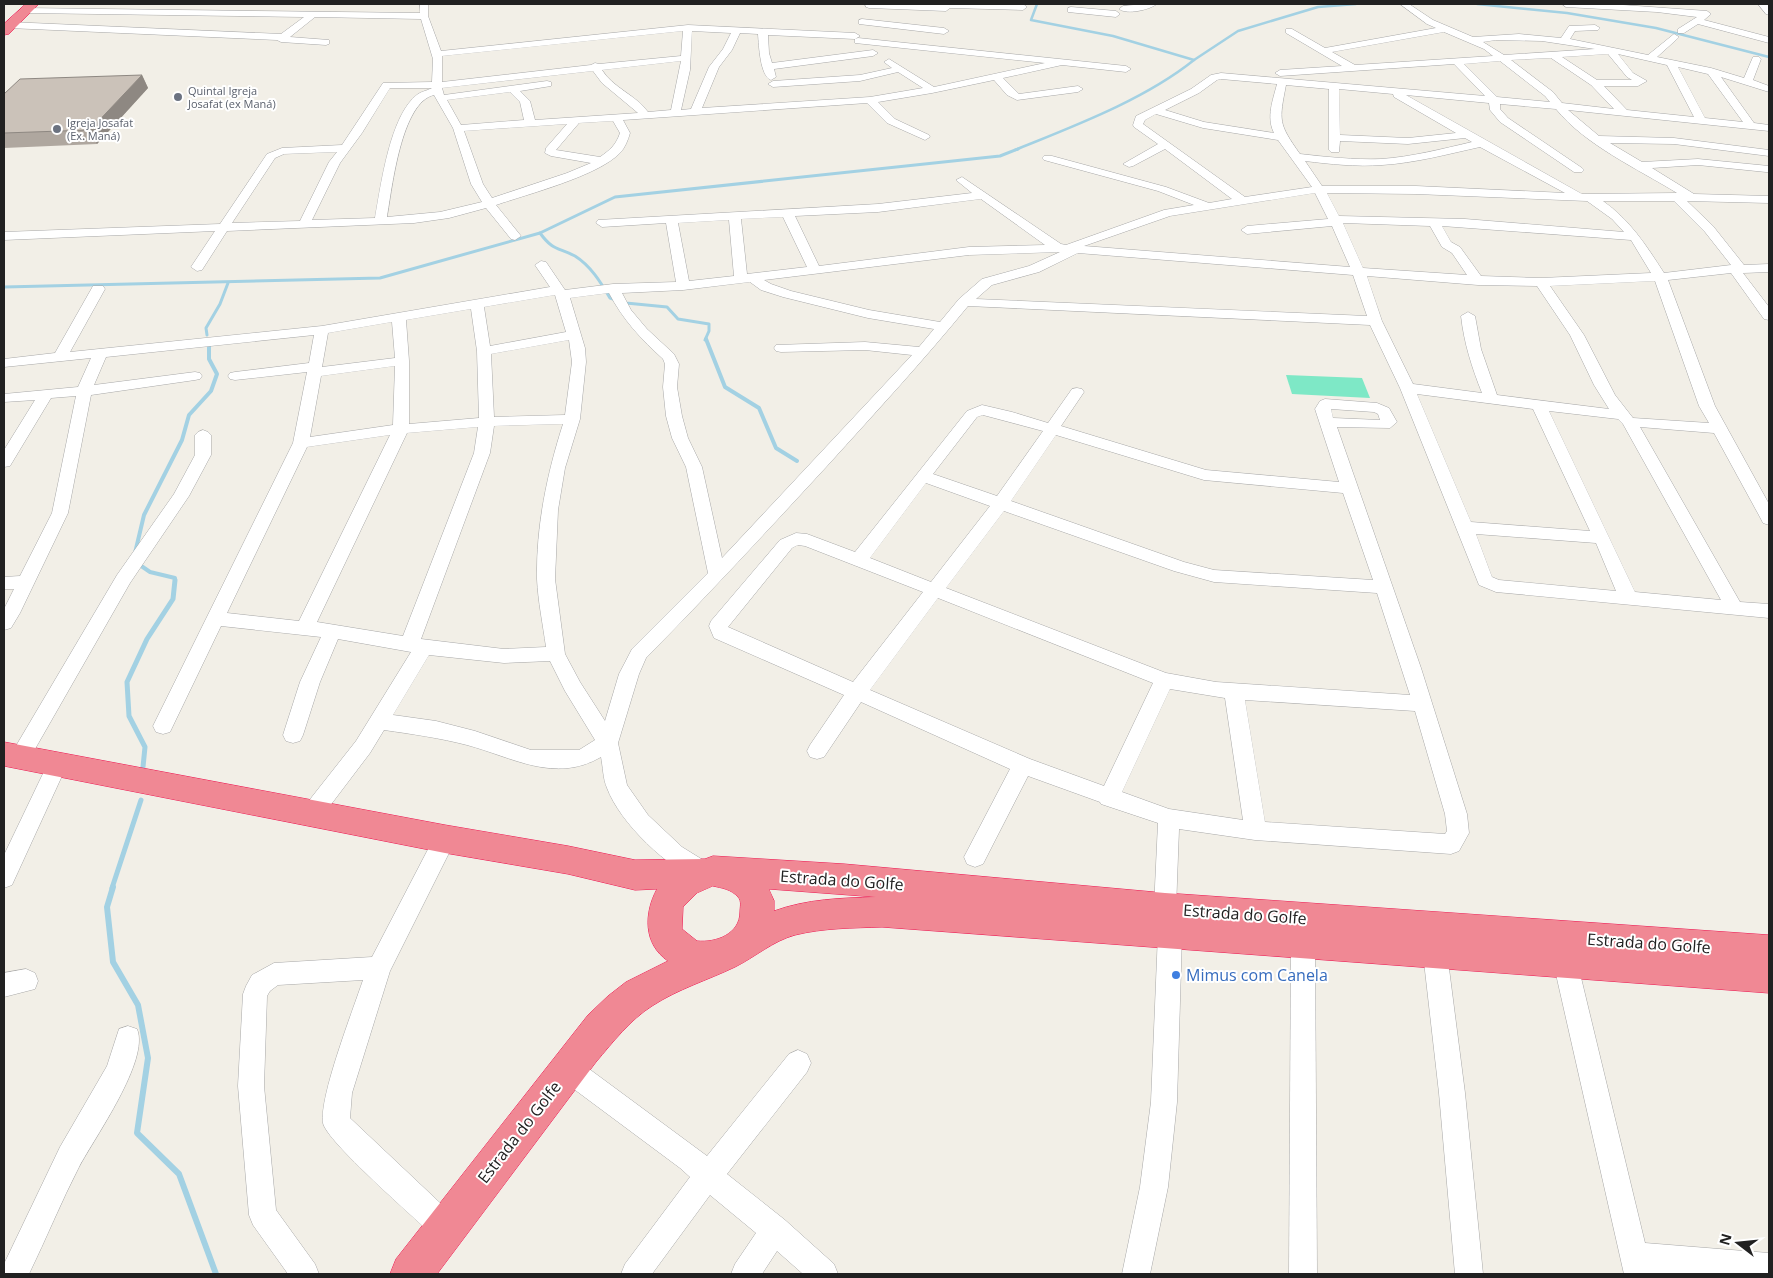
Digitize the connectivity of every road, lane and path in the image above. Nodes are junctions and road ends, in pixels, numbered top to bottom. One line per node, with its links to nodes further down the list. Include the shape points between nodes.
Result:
1 (424, 4): 14 (street)
2 (869, 4): 13 (street); 16 (street)
3 (1154, 4): 9 (street)
4 (1404, 4): 21 (street)
5 (1566, 4): 10 (street)
6 (1709, 4): 15 (street, via 1710,12)
7 (30, 7): 12 (street); 18 (highway)
8 (1023, 7): 13 (street)
9 (1122, 9): 11 (street); 17 (street)
10 (1656, 9): 15 (street)
11 (1071, 10)
12 (313, 14): 14 (street); 25 (street)
13 (945, 14): 16 (street); 31 (street)
14 (424, 16): 35 (street)
15 (1702, 18): 26 (street); 38 (street)
16 (862, 22): 27 (street)
17 (1104, 22)
18 (7, 28): 25 (street)
19 (688, 28): 22 (street); 35 (street); 37 (street)
20 (1595, 28): 29 (street, via 1572,28)
21 (1444, 29): 28 (street); 33 (street)
22 (737, 31): 24 (street); 69 (street, via 714,67)
23 (1289, 31): 33 (street)
24 (763, 32): 27 (street); 45 (street)
25 (282, 37): 30 (street, via 283,40)
26 (1768, 38)
27 (857, 39): 31 (street); 34 (street)
28 (1473, 40): 29 (street, via 1500,36); 39 (street)
29 (1564, 41): 32 (street)
30 (326, 42)
31 (938, 48): 41 (street)
32 (1610, 50): 36 (street); 38 (street); 54 (street, via 1630,74 1642,81)
33 (1323, 51): 46 (street)
34 (873, 53): 45 (street); 47 (street)
35 (436, 54): 63 (street)
36 (1553, 55): 39 (street); 54 (street)
37 (685, 58): 44 (street); 71 (street, via 686,70)
38 (1650, 58): 43 (street)
39 (1503, 59): 42 (street); 66 (street)
40 (1756, 59): 53 (street)
41 (1062, 62): 48 (street); 50 (street)
42 (1457, 62): 46 (street); 65 (street)
43 (1672, 63): 49 (street); 75 (street)
44 (595, 66): 63 (street); 72 (street, via 614,89 641,108)
45 (767, 66): 56 (street)
46 (1352, 68): 51 (street, via 1271,74); 64 (street)
47 (900, 69): 61 (street); 62 (street)
48 (1126, 69)
49 (1711, 71): 53 (street); 77 (street)
50 (995, 76): 58 (street, via 1017,97); 61 (street)
51 (1249, 79): 52 (street); 68 (street, via 1214,77 1195,91)
52 (1282, 82): 57 (street); 82 (street, via 1275,117)
53 (1748, 82): 59 (street)
54 (1595, 83): 70 (street)
55 (547, 84): 60 (street)
56 (773, 84): 62 (street); 67 (street)
57 (1334, 87): 64 (street); 83 (street)
58 (1078, 89)
59 (1769, 89)
60 (514, 90): 63 (street); 76 (street, via 525,101)
61 (932, 90): 62 (street)
62 (868, 91): 67 (street); 81 (street, via 891,121)
63 (439, 92): 78 (street); 87 (street, via 387,85); 113 (street, via 419,99 401,128)
64 (1394, 93): 65 (street); 80 (street)
65 (1494, 100): 66 (street); 96 (street, via 1496,110 1504,120)
66 (1560, 106): 70 (street); 84 (street)
67 (782, 107): 69 (street)
68 (1154, 110): 82 (street, via 1203,126); 86 (street, via 1140,118 1138,124)
69 (695, 112): 71 (street)
70 (1624, 113): 75 (street)
71 (675, 114): 72 (street)
72 (645, 115): 73 (street)
73 (616, 117): 74 (street); 92 (street, via 626,133 624,140 612,155)
74 (576, 120): 76 (street); 92 (street, via 551,152)
75 (1700, 121): 77 (street)
76 (530, 124): 78 (street)
77 (1745, 125): 79 (street); 88 (street)
78 (458, 128): 106 (street, via 474,176)
79 (1769, 128)
80 (1466, 135): 83 (street, via 1408,141); 85 (street)
81 (926, 137)
82 (1282, 137): 90 (street)
83 (1335, 138): 93 (street)
84 (1596, 139): 88 (street, via 1668,141); 95 (street)
85 (1481, 143): 93 (street, via 1402,160); 103 (street)
86 (1166, 144): 94 (street); 105 (street)
87 (344, 148): 115 (street); 117 (street, via 282,151 271,156)
88 (1755, 151): 89 (street); 97 (street)
89 (1769, 153)
90 (1296, 157): 93 (street); 99 (street)
91 (1048, 158): 107 (street, via 1162,189)
92 (602, 161): 106 (street)
93 (1337, 161)
94 (1129, 164)
95 (1640, 166): 97 (street, via 1698,162); 102 (street)
96 (1578, 170)
97 (1768, 172)
98 (962, 180): 100 (street)
99 (1319, 189): 103 (street); 105 (street); 112 (street)
100 (982, 195): 109 (street, via 899,206); 122 (street)
101 (1677, 197): 102 (street); 103 (street); 127 (street, via 1709,229)
102 (1691, 197): 104 (street)
103 (1585, 198): 121 (street, via 1616,216)
104 (1764, 199): 108 (street)
105 (1242, 201): 107 (street)
106 (490, 204): 113 (street, via 440,216); 120 (street)
107 (1207, 206): 122 (street, via 1164,214)
108 (1769, 209)
109 (787, 213): 110 (street); 126 (street)
110 (735, 215): 111 (street); 130 (street)
111 (671, 219): 116 (street); 133 (street)
112 (1335, 220): 114 (street); 118 (street); 128 (street)
113 (380, 221): 115 (street)
114 (1434, 222): 121 (street); 131 (street, via 1446,244 1456,250)
115 (304, 224): 117 (street)
116 (602, 224)
117 (222, 228): 119 (street); 123 (street)
118 (1247, 230)
119 (4, 236)
120 (515, 236)
121 (1635, 237): 129 (street)
122 (1066, 248): 126 (street, via 969,251); 128 (street); 137 (street, via 1034,269 987,282)
123 (197, 266)
124 (541, 266): 136 (street)
125 (1769, 268): 127 (street)
126 (814, 269): 130 (street)
127 (1737, 269): 129 (street); 140 (street)
128 (1359, 273): 131 (street); 142 (street)
129 (1660, 277): 132 (street); 169 (street, via 1707,406)
130 (747, 279): 133 (street); 143 (street, via 788,294 868,314)
131 (1478, 280): 132 (street)
132 (1542, 282): 163 (street, via 1578,337 1606,394)
133 (683, 286): 134 (street)
134 (613, 288): 136 (street); 180 (street, via 625,311 672,364 670,387 674,416 694,467)
135 (98, 290): 150 (street)
136 (560, 292): 138 (street); 145 (street)
137 (964, 302): 142 (street); 143 (street)
138 (477, 305): 141 (street); 147 (street)
139 (1468, 316): 161 (street, via 1470,340)
140 (1769, 316)
141 (399, 317): 144 (street); 151 (street)
142 (1375, 321): 156 (street)
143 (944, 327): 149 (street)
144 (322, 330): 148 (street); 153 (street)
145 (573, 335): 147 (street); 164 (street, via 579,362)
146 (781, 348): 149 (street, via 865,346)
147 (484, 351): 165 (street)
148 (100, 352): 150 (street); 157 (street)
149 (922, 352): 180 (street)
150 (60, 357): 152 (street)
151 (402, 360): 153 (street); 168 (street)
152 (4, 363)
153 (314, 370): 155 (street); 171 (street)
154 (196, 376): 157 (street)
155 (234, 376)
156 (1406, 388): 161 (street); 177 (street)
157 (84, 392): 159 (street); 181 (street, via 60,513)
158 (1077, 392): 167 (street)
159 (46, 394): 160 (street); 172 (street)
160 (4, 398)
161 (1492, 400): 162 (street)
162 (1538, 406): 163 (street); 178 (street)
163 (1624, 418): 169 (street); 186 (street)
164 (572, 419): 165 (street); 193 (street, via 557,468 550,510 546,579)
165 (487, 422): 168 (street); 192 (street, via 477,467)
166 (1327, 422): 174 (street)
167 (1052, 428): 173 (street, via 982,410 972,414); 174 (street, via 1204,475); 175 (street)
168 (401, 429): 171 (street); 190 (street)
169 (1720, 429): 176 (street)
170 (203, 435): 203 (street, via 203,455 181,496)
171 (301, 443): 188 (street)
172 (4, 462)
173 (923, 476): 175 (street); 179 (street)
174 (1349, 488): 183 (street)
175 (1001, 504): 183 (street, via 1214,576); 184 (street)
176 (1769, 519)
177 (1465, 527): 178 (street); 185 (street, via 1485,581 1490,584)
178 (1602, 538): 185 (street)
179 (858, 561): 184 (street); 196 (street, via 807,540 796,539 786,544 718,626 721,633)
180 (717, 575): 201 (street, via 640,654 629,674)
181 (26, 582): 182 (street); 189 (street)
182 (4, 584)
183 (1384, 587): 197 (street)
184 (935, 591): 194 (street); 196 (street)
185 (1628, 597): 186 (street)
186 (1733, 606): 187 (street)
187 (1769, 611)
188 (216, 619): 190 (street); 199 (street)
189 (4, 624)
190 (305, 628): 191 (street)
191 (333, 631): 192 (street); 200 (street, via 303,698)
192 (417, 645): 193 (street, via 504,656); 198 (street)
193 (556, 654): 201 (street)
194 (1164, 680): 195 (street, via 1216,690); 206 (street)
195 (1234, 690): 197 (street); 209 (street)
196 (857, 692): 202 (street); 205 (street)
197 (1423, 704): 209 (street, via 1456,814 1458,833 1451,844)
198 (379, 721): 201 (street, via 475,738 531,758 582,758); 207 (street)
199 (163, 726)
200 (293, 734)
201 (608, 743): 212 (street, via 617,787 640,822 674,854)
202 (817, 751)
203 (12, 755): 204 (highway)
204 (57, 765): 207 (highway); 213 (street)
205 (1023, 765): 206 (street); 211 (street)
206 (1109, 798): 208 (street)
207 (312, 813): 210 (highway)
208 (1169, 818): 209 (street); 214 (street)
209 (1255, 831)
210 (445, 839): 212 (highway, via 635,874); 220 (street)
211 (975, 857)
212 (713, 872): 214 (highway, Estrada do Golfe, via 854,880); 216 (highway, via 735,875 746,882 758,904 754,931); 216 (highway, Estrada do Golfe, via 690,878 677,888 664,916 665,931 672,944 699,958)
213 (4, 878)
214 (1168, 921): 215 (highway, Estrada do Golfe); 216 (highway, Estrada do Golfe, via 882,912 826,914 783,924); 217 (highway, Estrada do Golfe); 236 (street, via 1164,1102 1154,1187)
215 (1303, 942): 218 (highway, Estrada do Golfe); 237 (street)
216 (730, 950): 224 (highway, Estrada do Golfe, via 638,994 599,1031)
217 (1769, 951)
218 (1435, 953): 219 (highway, Estrada do Golfe); 238 (street)
219 (1565, 961): 221 (highway, Estrada do Golfe); 228 (street)
220 (379, 968): 226 (street, via 339,1093 336,1123); 231 (street, via 274,974 261,983 255,994 250,1086 263,1215)
221 (1769, 976)
222 (128, 1038): 230 (street, via 115,1077 70,1157)
223 (798, 1063): 225 (street)
224 (568, 1068): 225 (street, via 690,1158); 226 (highway, Estrada do Golfe)
225 (708, 1176): 227 (street); 233 (street)
226 (445, 1227): 232 (highway, Estrada do Golfe)
227 (775, 1230): 234 (street); 235 (street)
228 (1636, 1266): 229 (street)
229 (1769, 1266)
230 (14, 1274)
231 (304, 1274)
232 (411, 1274)
233 (635, 1274)
234 (745, 1274)
235 (824, 1274)
236 (1136, 1274)
237 (1302, 1274)
238 (1469, 1274)

